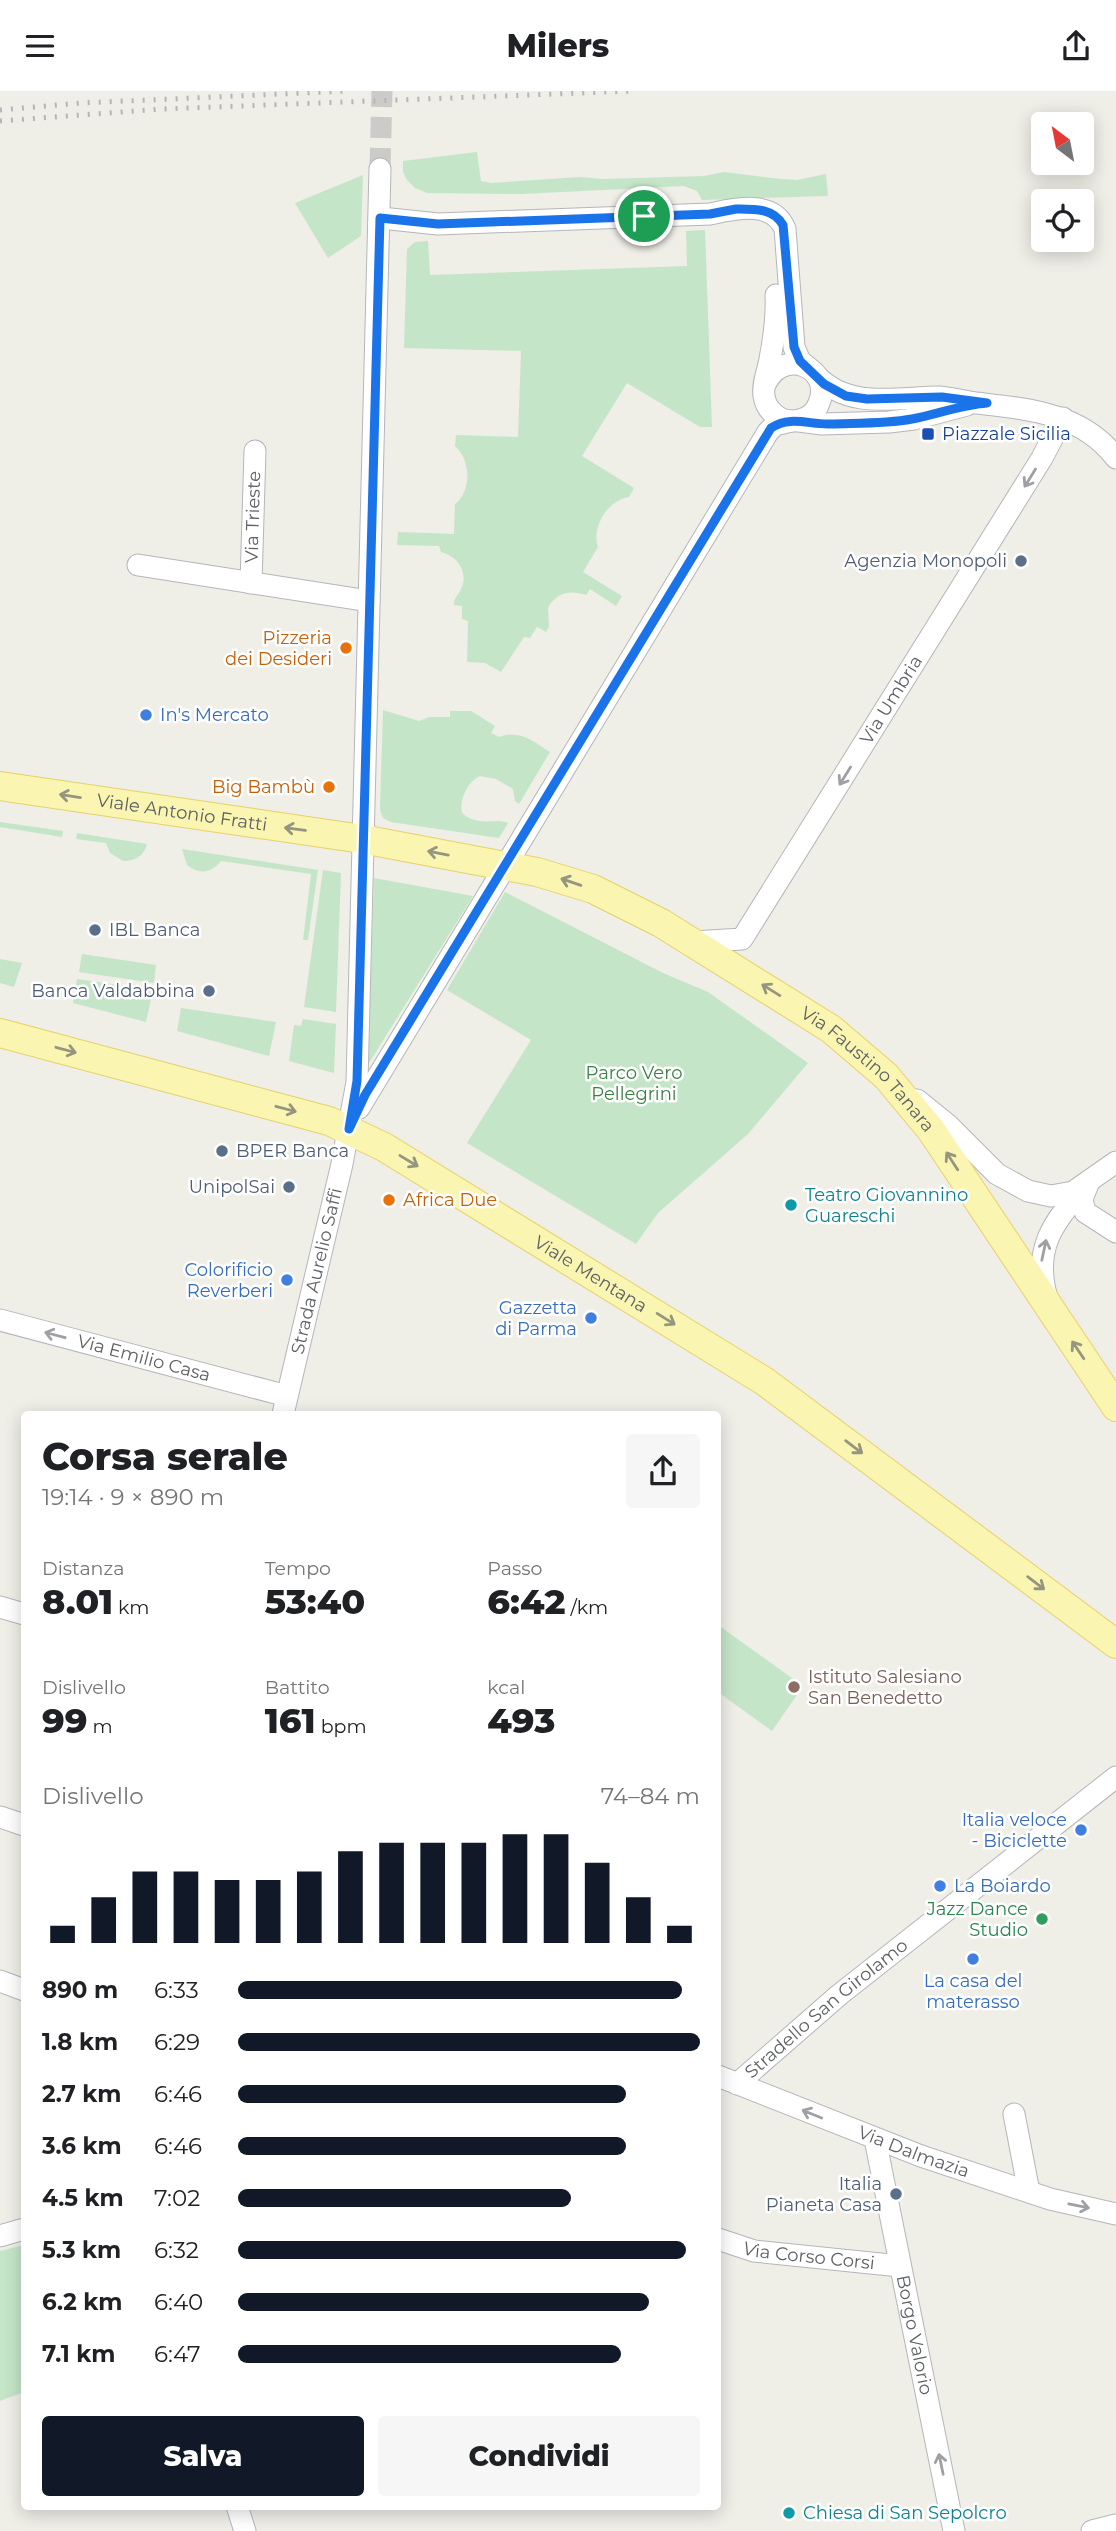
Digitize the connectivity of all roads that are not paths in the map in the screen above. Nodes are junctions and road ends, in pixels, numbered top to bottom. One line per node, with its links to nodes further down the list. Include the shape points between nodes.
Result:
1 (380, 169): 3 (street)
2 (710, 214): 3 (street, via 438,224); 4 (street, via 756,209 770,212 782,222 794,347 800,361); 5 (street, via 754,220 772,239 776,312)
3 (380, 218): 13 (street)
4 (812, 371): 5 (street, via 792,363 783,365 774,370); 6 (street, via 834,390 857,398 942,397); 8 (street, via 822,390 821,399 813,413)
5 (764, 387): 8 (street, via 773,414)
6 (987, 403): 7 (street); 8 (street, via 889,422)
7 (1063, 418): 10 (street, via 1092,434); 17 (street, Via Umbria, one-way to 17, via 742,939)
8 (795, 421): 16 (street, via 775,425 768,432)
9 (256, 451): 12 (street, Via Trieste)
10 (1116, 458)
11 (138, 565): 12 (street, Via Trieste)
12 (251, 583): 13 (street, Via Trieste)
13 (369, 601): 15 (street)
14 (0, 786): 15 (main road, Viale Antonio Fratti, one-way to 14)
15 (362, 839): 16 (main road, Viale Antonio Fratti, one-way to 15); 20 (street, via 357,1081)
16 (505, 866): 17 (main road, Via Faustino Tanara, one-way to 16, via 593,890); 20 (street, via 372,1083)
17 (693, 942): 19 (main road, Via Faustino Tanara, one-way to 17, via 831,1029)
18 (0, 1033): 20 (main road, Viale Mentana, one-way to 20)
19 (879, 1069): 23 (street, via 948,1125 997,1174); 27 (main road, Via Faustino Tanara, one-way to 19, via 931,1131)
20 (349, 1129): 29 (street, Strada Aurelio Saffi); 33 (main road, Viale Mentana, one-way to 33, via 404,1158 764,1381)
21 (1116, 1162): 22 (street)
22 (1089, 1183): 23 (street, via 1063,1195); 24 (street); 25 (street, via 1082,1200 1085,1212)
23 (1039, 1193): 24 (street)
24 (1069, 1205): 25 (street); 27 (street, one-way to 24, via 1042,1281 1043,1251)
25 (1094, 1219): 26 (street)
26 (1116, 1233)
27 (1054, 1315): 30 (main road, Via Faustino Tanara, one-way to 27)
28 (0, 1320): 29 (street, Via Emilio Casa, one-way to 28)
29 (285, 1405)
30 (1116, 1407)
31 (0, 1607): 32 (street)
32 (21, 1613)
33 (1116, 1644)
34 (1116, 1777): 39 (street, Stradello San Girolamo)
35 (0, 1817): 36 (street)
36 (21, 1824)
37 (0, 1981): 38 (street)
38 (21, 1989)
39 (727, 2080): 41 (street, Via Dalmazia, one-way to 39)
40 (1014, 2114): 42 (street)
41 (875, 2139): 42 (street, Via Dalmazia); 47 (street, Borgo Valorio)
42 (1029, 2192): 43 (street, Via Dalmazia, one-way to 43)
43 (1116, 2214)
44 (21, 2230): 45 (street)
45 (0, 2236)
46 (721, 2240): 47 (street, Via Corso Corsi, via 754,2251)
47 (900, 2266): 51 (street, Borgo Valorio, one-way to 47)
48 (238, 2510): 50 (street)
49 (1115, 2526): 52 (street)
50 (245, 2531)
51 (954, 2531)
52 (1092, 2531)

